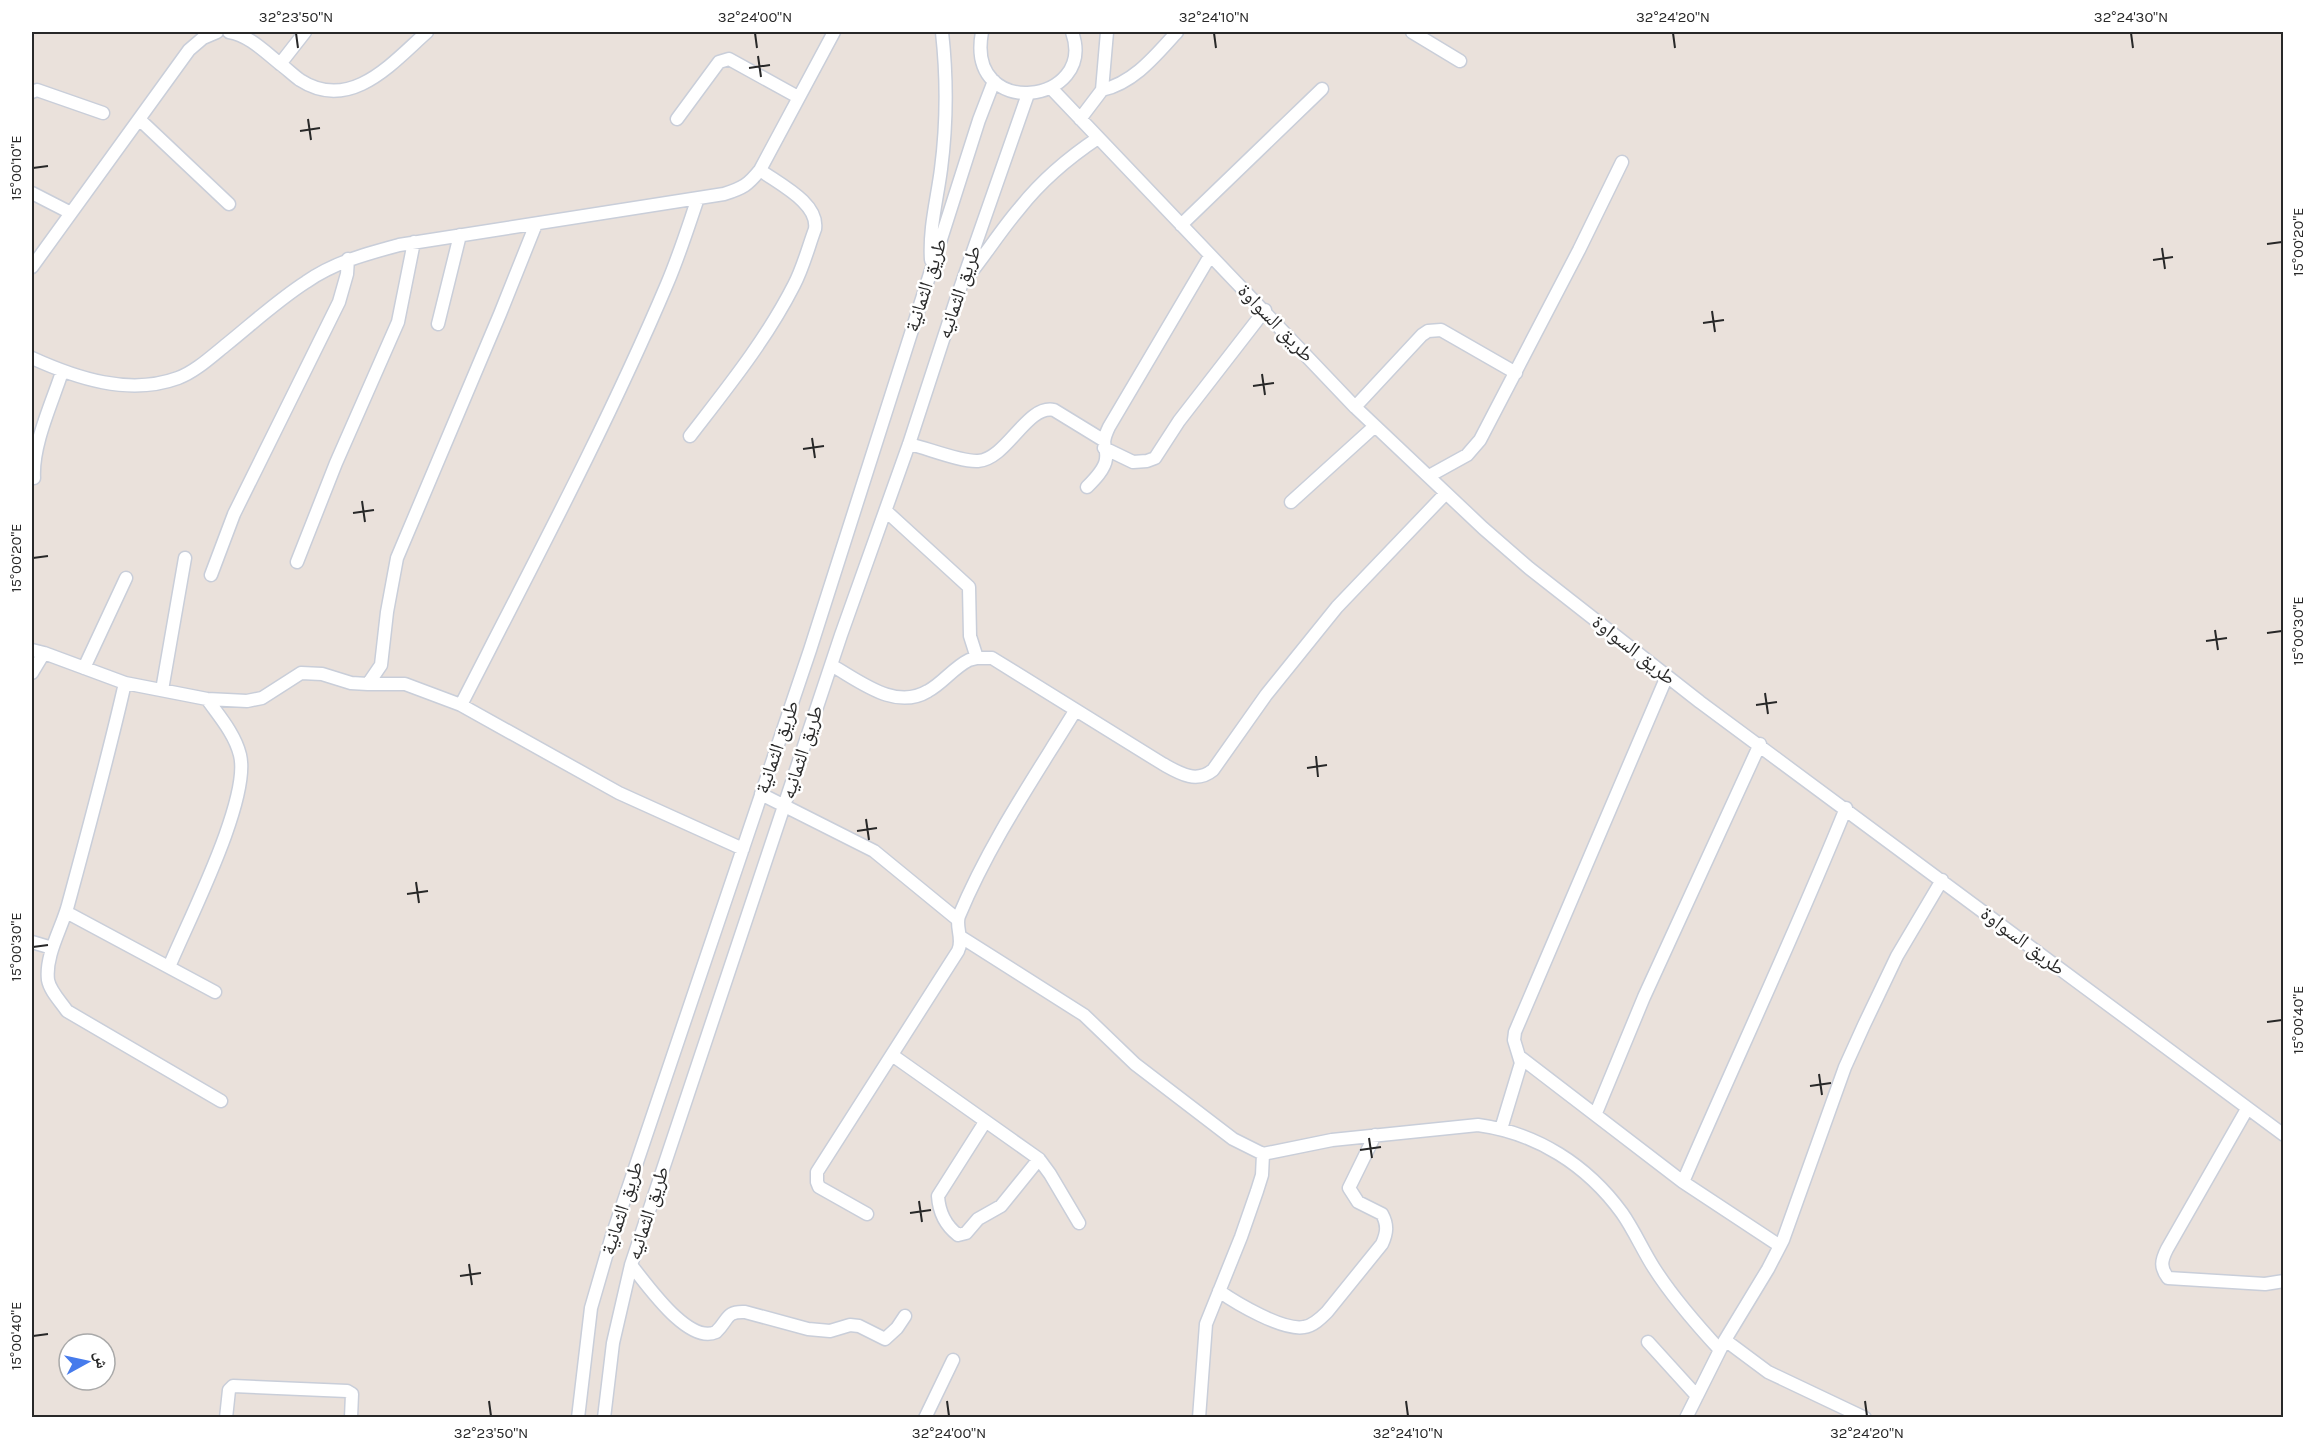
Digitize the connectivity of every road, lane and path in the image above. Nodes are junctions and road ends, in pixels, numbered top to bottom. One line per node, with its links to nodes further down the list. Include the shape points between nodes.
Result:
1 (217, 32): 23 (street, via 202,38 189,50)
2 (228, 32): 12 (street)
3 (305, 32): 14 (street)
4 (427, 32): 14 (street, via 374,78 349,89 312,86)
5 (834, 32): 21 (street)
6 (942, 32): 40 (street, via 947,100 930,230)
7 (982, 32): 15 (street, via 981,57)
8 (1072, 32): 16 (street, via 1073,60)
9 (1107, 32): 18 (street)
10 (1177, 32): 18 (street, via 1131,78)
11 (1412, 32): 13 (street)
12 (242, 34): 14 (street)
13 (1460, 61)
14 (280, 64)
15 (994, 81): 20 (street); 40 (street, طريق الثمانية)
16 (1051, 88): 20 (street); 25 (street, طريق السواوة)
17 (1322, 89): 34 (street)
18 (1102, 90): 25 (street)
19 (32, 92): 22 (street, via 37,90)
20 (1028, 94): 41 (street, طريق الثمانيه)
21 (798, 97): 24 (street, via 729,59 719,62); 28 (street)
22 (103, 113)
23 (140, 119): 31 (street); 32 (street)
24 (677, 119)
25 (1080, 119): 26 (street, طريق السواوة)
26 (1098, 138): 34 (street, طريق السواوة); 41 (street, via 1043,181)
27 (1622, 162): 46 (street)
28 (760, 170): 30 (street, via 746,186); 49 (street, via 808,207 816,220 815,229 795,283 776,318)
29 (32, 193): 32 (street)
30 (698, 198): 33 (street); 72 (street, via 668,282 628,370)
31 (229, 204)
32 (71, 213): 39 (street)
33 (536, 224): 35 (street); 69 (street, via 397,558 381,665)
34 (1181, 225): 37 (street, طريق السواوة)
35 (460, 235): 36 (street); 43 (street)
36 (414, 242): 38 (street); 59 (street, via 398,322)
37 (1210, 256): 42 (street, طريق السواوة); 51 (street)
38 (348, 259): 45 (street, via 308,280 180,377 128,386); 60 (street, via 339,302 234,514)
39 (32, 267)
40 (932, 269): 75 (street, طريق الثمانية)
41 (962, 283): 50 (street, طريق الثمانيه)
42 (1265, 310): 47 (street, طريق السواوة); 51 (street, via 1155,458 1132,462)
43 (438, 324)
44 (32, 358): 45 (street)
45 (62, 372): 53 (street, via 42,431)
46 (1516, 373): 47 (street, via 1433,329 1422,335); 52 (street, via 1474,449)
47 (1355, 407): 48 (street, طريق السواوة)
48 (1375, 426): 52 (street, طريق السواوة); 56 (street)
49 (690, 436)
50 (909, 444): 51 (street, via 980,461 997,452 1038,413 1048,409); 57 (street, طريق الثمانيه)
51 (1103, 444): 54 (street, via 1105,462)
52 (1429, 477): 55 (street, طريق السواوة)
53 (34, 478)
54 (1087, 487)
55 (1446, 493): 67 (street, طريق السواوة, via 1529,568); 73 (street, via 1337,607 1207,775 1196,778 1177,772)
56 (1291, 502)
57 (886, 511): 63 (street, via 969,586 969,636); 64 (street, طريق الثمانيه)
58 (185, 558): 70 (street)
59 (297, 562)
60 (211, 574)
61 (126, 578): 65 (street)
62 (38, 652): 65 (street); 66 (street)
63 (976, 658): 64 (street, via 926,692 904,699 882,693); 73 (street, via 992,658)
64 (831, 665): 76 (street, طريق الثمانيه)
65 (84, 668): 68 (street)
66 (32, 672)
67 (1667, 676): 74 (street, طريق السواوة); 88 (street, via 1517,1026 1514,1040)
68 (125, 683): 70 (street); 80 (street)
69 (368, 684): 71 (street, via 301,673 262,698); 72 (street, via 405,684)
70 (162, 690): 71 (street)
71 (207, 699): 85 (street, via 234,739 240,755 241,779 227,832)
72 (461, 705): 78 (street, via 619,794)
73 (1075, 711): 81 (street, via 997,836)
74 (1760, 744): 77 (street, طريق السواوة); 91 (street, via 1644,997)
75 (761, 794): 76 (street); 78 (street, طريق الثمانية)
76 (785, 806): 81 (street, via 874,851); 102 (street, طريق الثمانيه)
77 (1846, 808): 79 (street, طريق السواوة); 98 (street)
78 (742, 849): 112 (street, طريق الثمانية, via 591,1308)
79 (1942, 880): 90 (street, طريق السواوة); 101 (street, via 1889,970 1845,1067)
80 (66, 912): 84 (street); 85 (street)
81 (957, 919): 82 (street)
82 (961, 937): 87 (street, via 958,951); 96 (street, via 1084,1014 1135,1064 1233,1139)
83 (32, 942): 84 (street)
84 (52, 948): 89 (street, via 48,980 67,1011)
85 (169, 967): 86 (street)
86 (215, 992)
87 (892, 1055): 92 (street); 99 (street, via 818,1172 819,1187)
88 (1520, 1057): 91 (street); 93 (street, via 1519,1073)
89 (221, 1101)
90 (2247, 1109): 95 (street, طريق السواوة); 103 (street, via 2167,1249 2162,1270 2168,1278 2265,1284)
91 (1596, 1113): 98 (street)
92 (985, 1122): 97 (street); 97 (street, via 938,1196 946,1224 958,1235 1001,1206)
93 (1501, 1129): 94 (street, via 1478,1125); 107 (street, via 1544,1145 1587,1174 1623,1215 1686,1313)
94 (1375, 1134): 96 (street); 104 (street, via 1349,1188 1358,1202 1382,1214 1387,1228 1385,1237 1327,1312 1303,1328 1240,1306)
95 (2283, 1135)
96 (1263, 1154): 104 (street, via 1257,1191)
97 (1039, 1159): 100 (street)
98 (1683, 1182): 101 (street)
99 (867, 1214)
100 (1078, 1222)
101 (1780, 1246): 107 (street)
102 (631, 1265): 105 (street, via 670,1312 706,1334 716,1332 735,1311 814,1330 859,1326 885,1339); 113 (street, طريق الثمانيه, via 613,1343)
103 (2283, 1281)
104 (1219, 1291): 115 (street, via 1206,1324)
105 (905, 1316)
106 (1648, 1342): 109 (street)
107 (1723, 1345): 109 (street); 117 (street, via 1768,1372)
108 (953, 1360): 114 (street)
109 (1697, 1396): 116 (street)
110 (226, 1418): 111 (street, via 229,1390 233,1386 347,1391 354,1398)
111 (351, 1418)
112 (578, 1418)
113 (604, 1418)
114 (925, 1418)
115 (1199, 1418)
116 (1686, 1418)
117 (1865, 1418)

